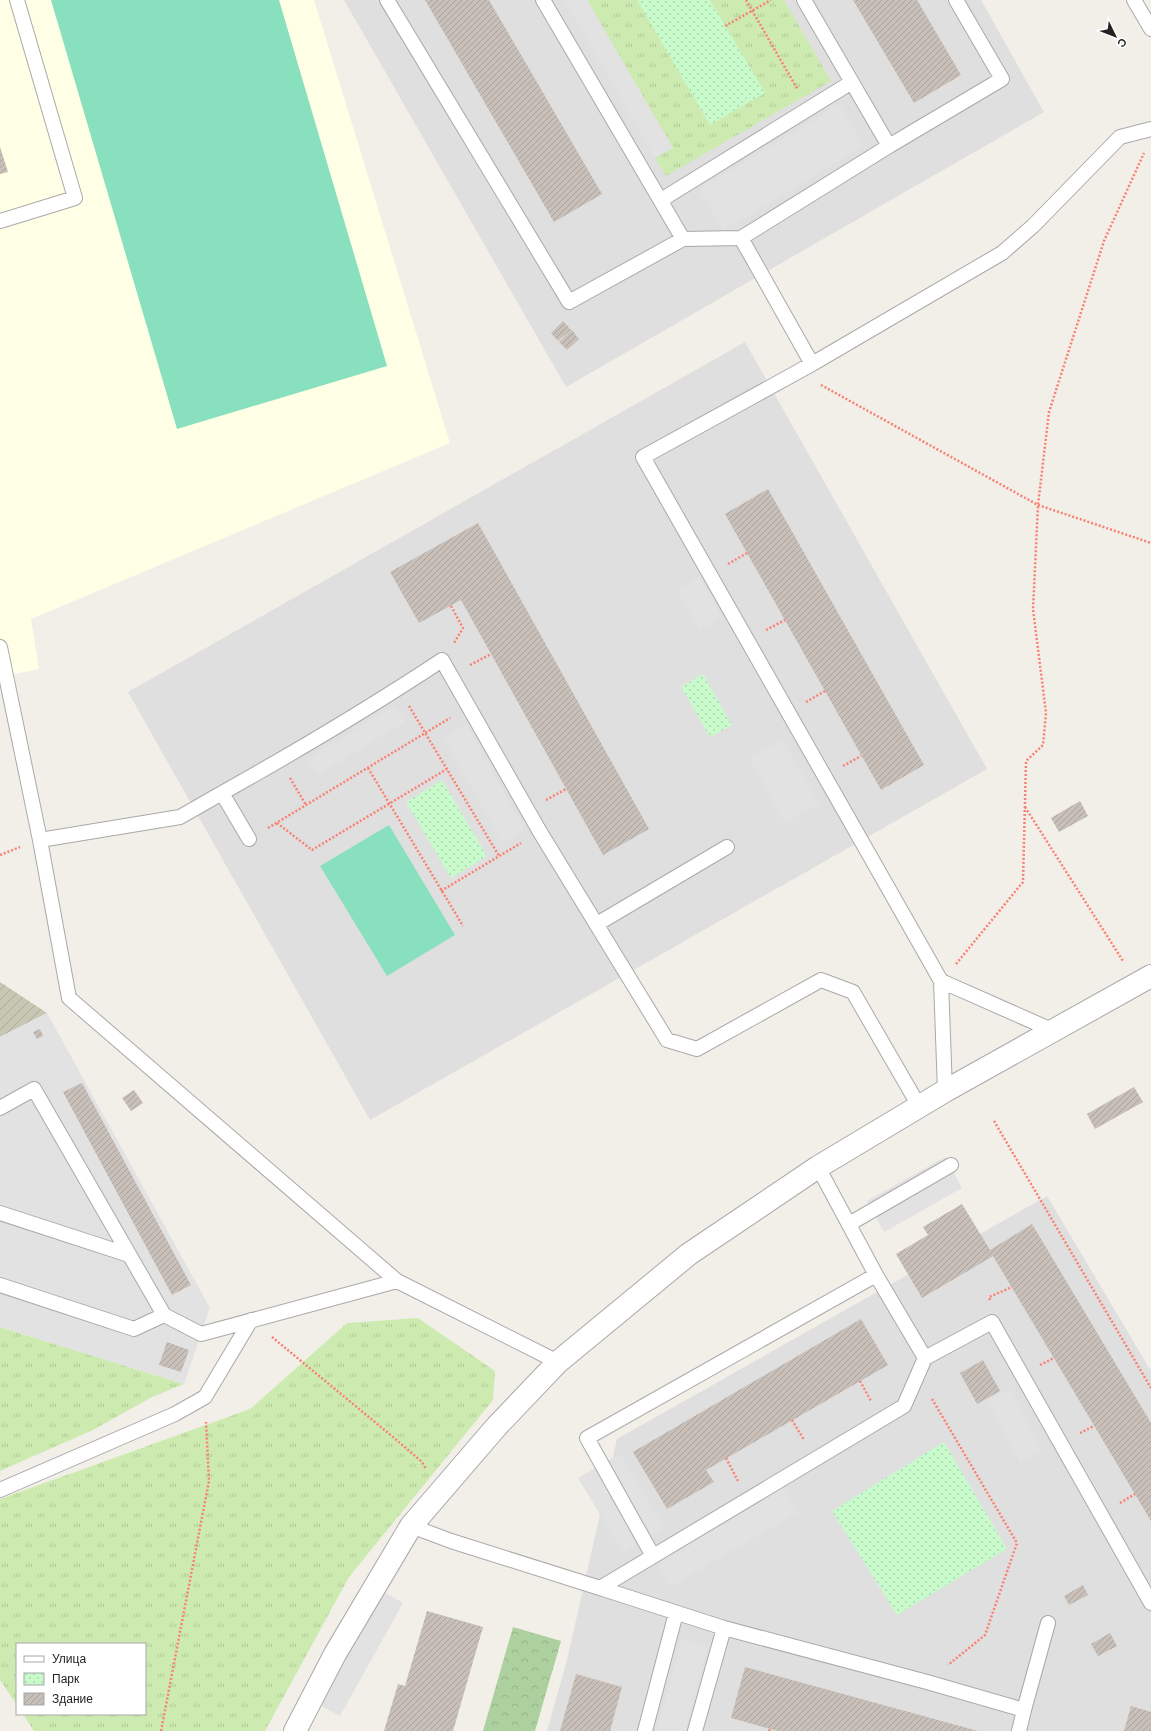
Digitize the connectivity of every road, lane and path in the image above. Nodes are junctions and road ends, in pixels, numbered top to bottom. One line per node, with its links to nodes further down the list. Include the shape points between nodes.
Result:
1 (17, 0): 18 (lane, via 75,198)
2 (388, 0): 19 (lane, via 569,302)
3 (543, 0): 17 (lane)
4 (746, 0): 9 (path)
5 (771, 0): 9 (path)
6 (804, 0): 12 (lane)
7 (956, 0): 15 (lane, via 1002,79)
8 (1134, 0): 11 (lane)
9 (752, 11): 10 (path); 13 (path)
10 (726, 26)
11 (1151, 29)
12 (852, 82): 13 (lane); 15 (lane)
13 (809, 109): 17 (lane)
14 (1151, 129): 21 (lane, via 1120,137 1033,226 1002,253)
15 (889, 146): 20 (lane)
16 (1145, 151): 23 (path, via 1104,241 1049,412)
17 (660, 200): 19 (lane)
18 (0, 221)
19 (683, 238): 20 (lane)
20 (741, 238): 21 (lane)
21 (812, 364): 22 (lane)
22 (797, 372): 23 (path); 48 (lane, via 643,457)
23 (1038, 505): 24 (path); 37 (path, via 1033,609 1046,713 1043,745 1026,761)
24 (1151, 543)
25 (451, 606): 27 (path, via 464,628)
26 (0, 647): 41 (lane)
27 (442, 660): 28 (lane); 29 (lane)
28 (398, 689): 30 (path); 31 (lane)
29 (469, 707): 30 (path); 39 (lane)
30 (425, 733): 32 (path); 33 (path)
31 (280, 761): 34 (lane); 36 (path)
32 (368, 768): 35 (path); 36 (path)
33 (447, 769): 35 (path); 43 (path)
34 (222, 793): 40 (lane); 41 (lane, via 180,817)
35 (389, 803): 38 (path, via 312,850); 44 (path)
36 (306, 805): 38 (path)
37 (1025, 807): 47 (path); 48 (path, via 1024,882)
38 (277, 823): 40 (path)
39 (540, 832): 43 (path); 45 (lane)
40 (249, 839)
41 (40, 840): 60 (lane, via 69,998)
42 (727, 847): 45 (lane)
43 (499, 856): 44 (path)
44 (441, 891): 46 (path)
45 (597, 924): 51 (lane, via 667,1040 697,1050 821,980 853,992)
46 (463, 926)
47 (1144, 980): 49 (street)
48 (941, 981): 49 (lane); 50 (lane)
49 (1054, 1031): 50 (street)
50 (945, 1091): 51 (street)
51 (919, 1106): 55 (street)
52 (0, 1108): 58 (lane, via 34,1089)
53 (994, 1121): 67 (path)
54 (951, 1165): 57 (lane)
55 (818, 1167): 57 (lane); 65 (street, via 689,1254)
56 (0, 1213): 58 (lane)
57 (848, 1224): 59 (lane)
58 (129, 1255): 62 (lane)
59 (876, 1274): 64 (lane); 72 (lane, via 587,1438)
60 (397, 1281): 63 (lane); 65 (lane)
61 (0, 1285): 62 (lane, via 134,1329)
62 (164, 1315): 63 (lane, via 201,1334)
63 (251, 1320): 68 (lane); 69 (path)
64 (925, 1358): 66 (lane); 74 (lane, via 992,1322)
65 (558, 1362): 71 (street, via 497,1426)
66 (919, 1376): 72 (lane, via 904,1406); 78 (path, via 1017,1543 985,1635)
67 (1151, 1388)
68 (205, 1397): 70 (lane, via 175,1414); 80 (path, via 209,1481)
69 (422, 1462)
70 (0, 1490)
71 (411, 1526): 73 (lane); 81 (street, via 335,1654)
72 (653, 1556): 73 (lane)
73 (600, 1588): 75 (lane)
74 (1151, 1603)
75 (676, 1613): 77 (lane); 82 (lane)
76 (1048, 1623): 79 (lane)
77 (724, 1628): 78 (lane); 83 (lane)
78 (927, 1682): 79 (lane)
79 (1024, 1710): 84 (lane)
80 (161, 1731)
81 (295, 1731)
82 (645, 1731)
83 (695, 1731)
84 (1019, 1731)

